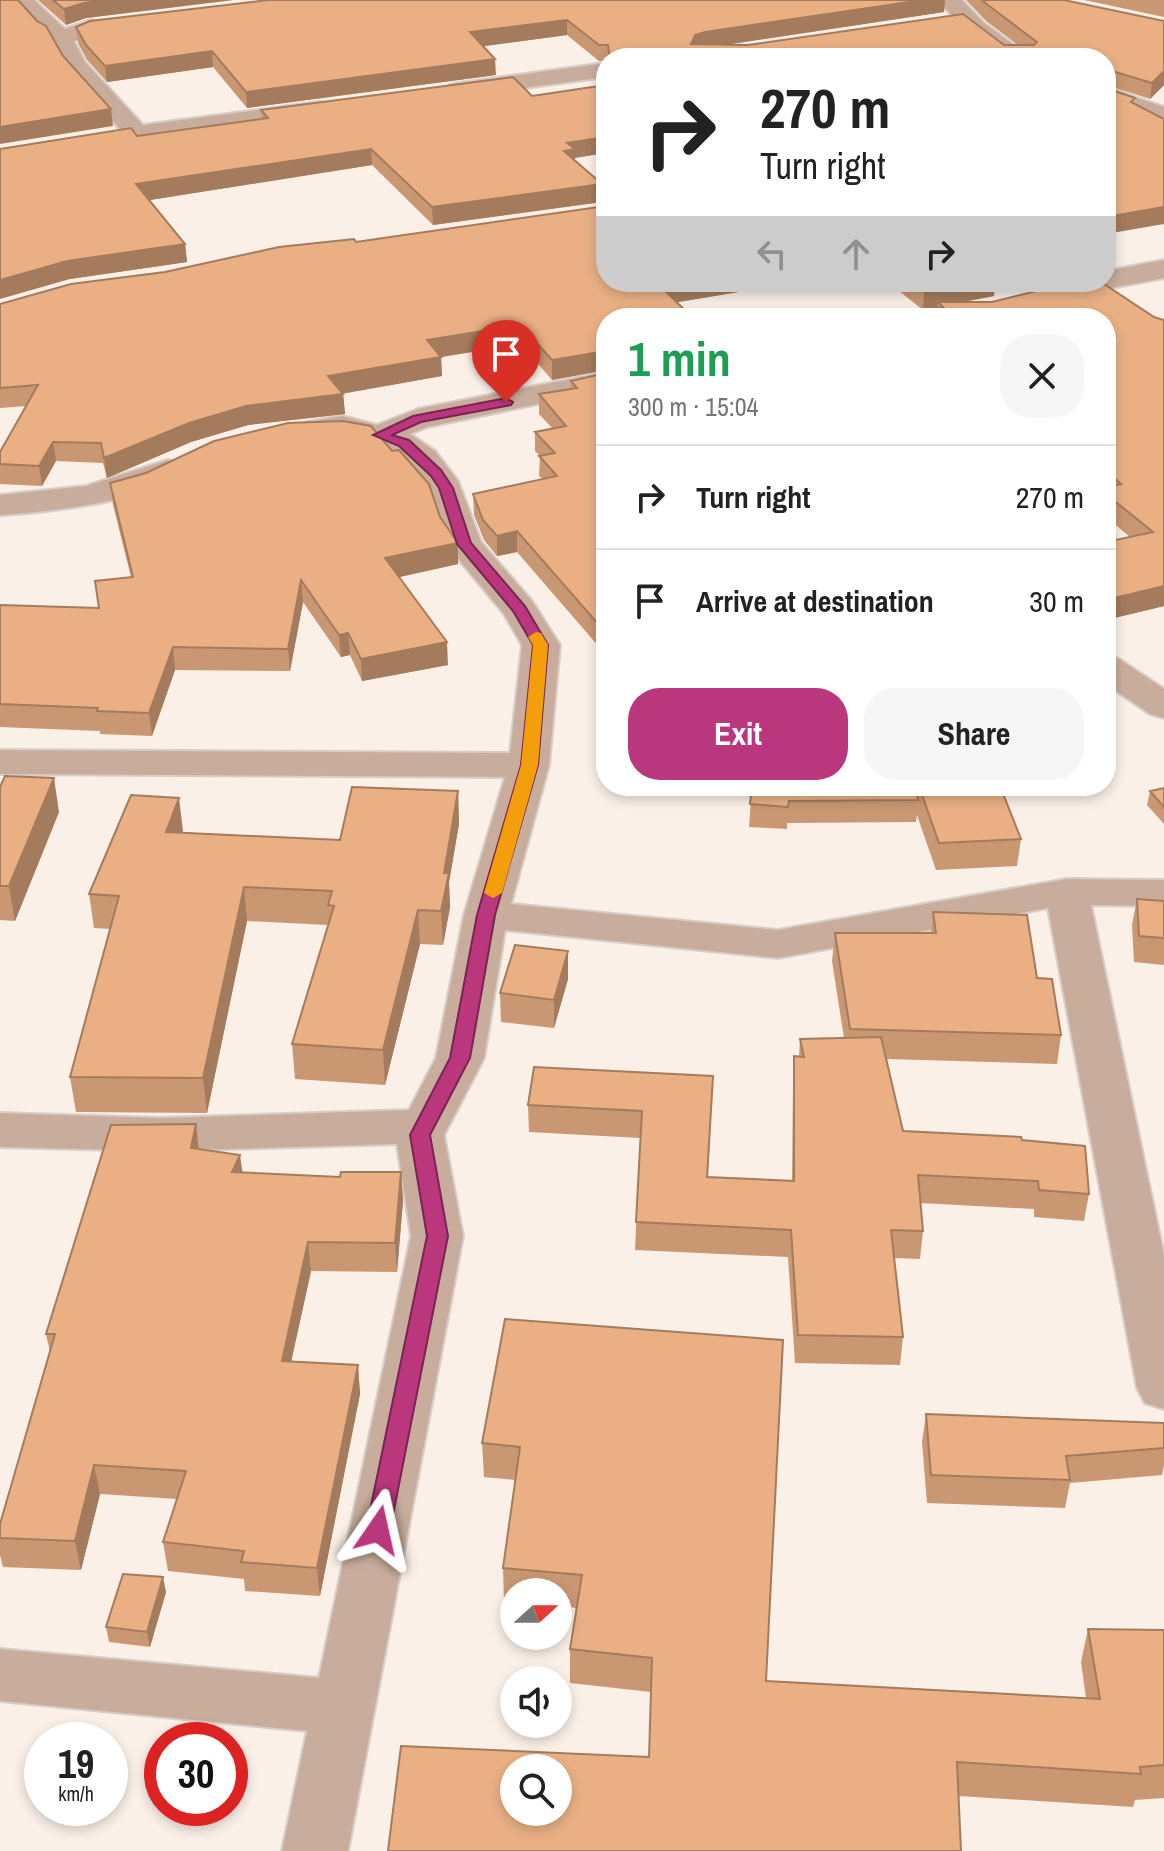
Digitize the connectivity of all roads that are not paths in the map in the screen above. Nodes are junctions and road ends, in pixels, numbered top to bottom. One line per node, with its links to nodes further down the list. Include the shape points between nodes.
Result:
1 (22, 0): 6 (street)
2 (949, 0): 3 (street)
3 (966, 19): 4 (street); 7 (street)
4 (938, 22)
5 (118, 24): 6 (street)
6 (64, 37): 15 (street, via 75,65)
7 (1004, 48)
8 (596, 71): 9 (street)
9 (437, 93)
10 (1116, 98): 12 (street)
11 (348, 105): 15 (street)
12 (1139, 107): 13 (street); 14 (street)
13 (1164, 115)
14 (1116, 116)
15 (137, 133): 16 (street)
16 (107, 138)
17 (1164, 269): 18 (street)
18 (1116, 278)
19 (1111, 292): 20 (street)
20 (1130, 304)
21 (596, 383): 23 (street, via 418,419)
22 (293, 432): 23 (street, via 342,426)
23 (380, 435): 29 (street, via 404,443 437,473 464,544 519,609 541,645)
24 (190, 459): 25 (street, via 128,487 56,503)
25 (0, 505)
26 (1116, 674): 27 (street)
27 (1164, 706)
28 (0, 762): 29 (street)
29 (529, 765): 32 (street)
30 (1067, 892): 31 (street); 32 (street, via 778,944); 35 (street)
31 (1164, 893)
32 (486, 915): 33 (street, via 460,1058)
33 (425, 1126): 34 (street, via 209,1134); 37 (street, via 420,1135 437,1236)
34 (0, 1130)
35 (1164, 1388)
36 (0, 1675): 37 (street)
37 (342, 1707): 38 (street)
38 (315, 1851)

